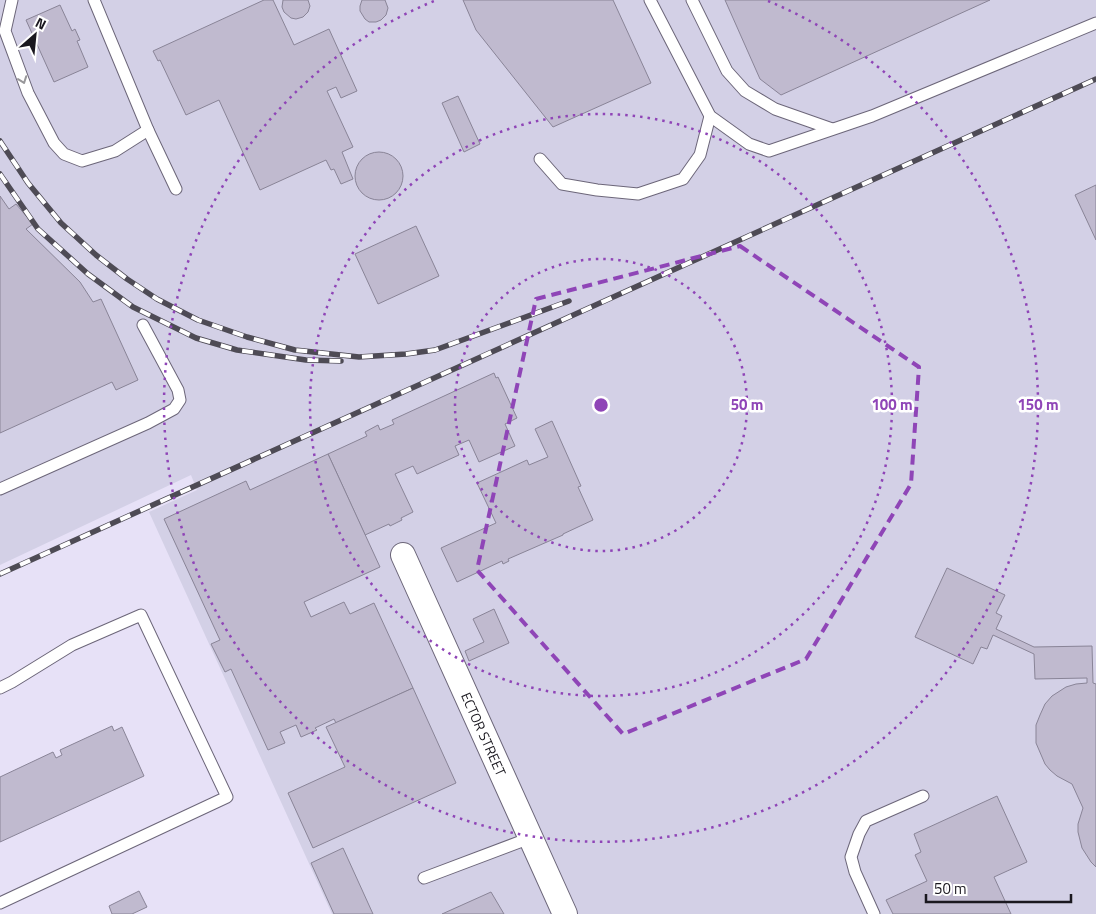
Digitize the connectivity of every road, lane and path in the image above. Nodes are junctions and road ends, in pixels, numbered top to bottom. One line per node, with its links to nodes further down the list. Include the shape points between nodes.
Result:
1 (12, 0): 8 (lane, one-way to 8, via 5,31 28,93 54,143 64,154 82,161 115,151)
2 (94, 0): 8 (lane)
3 (650, 0): 6 (lane)
4 (692, 0): 7 (lane, via 727,71 745,91 775,108)
5 (1096, 23): 7 (lane, via 872,116)
6 (710, 116): 7 (lane, via 749,144 769,151); 9 (lane, via 700,155 683,180 638,194 562,184)
7 (832, 129)
8 (148, 130): 10 (lane)
9 (540, 159)
10 (176, 189)
11 (144, 325): 12 (lane, via 178,390 180,400 174,409)
12 (0, 489)
13 (402, 554): 16 (street, ECTOR STREET)
14 (0, 688): 18 (lane, via 72,645 141,615 227,797)
15 (923, 796): 20 (lane, via 866,821 859,834 851,857)
16 (530, 838): 17 (lane); 19 (street, ECTOR STREET)
17 (424, 878)
18 (0, 903)
19 (565, 914)
20 (874, 914)

